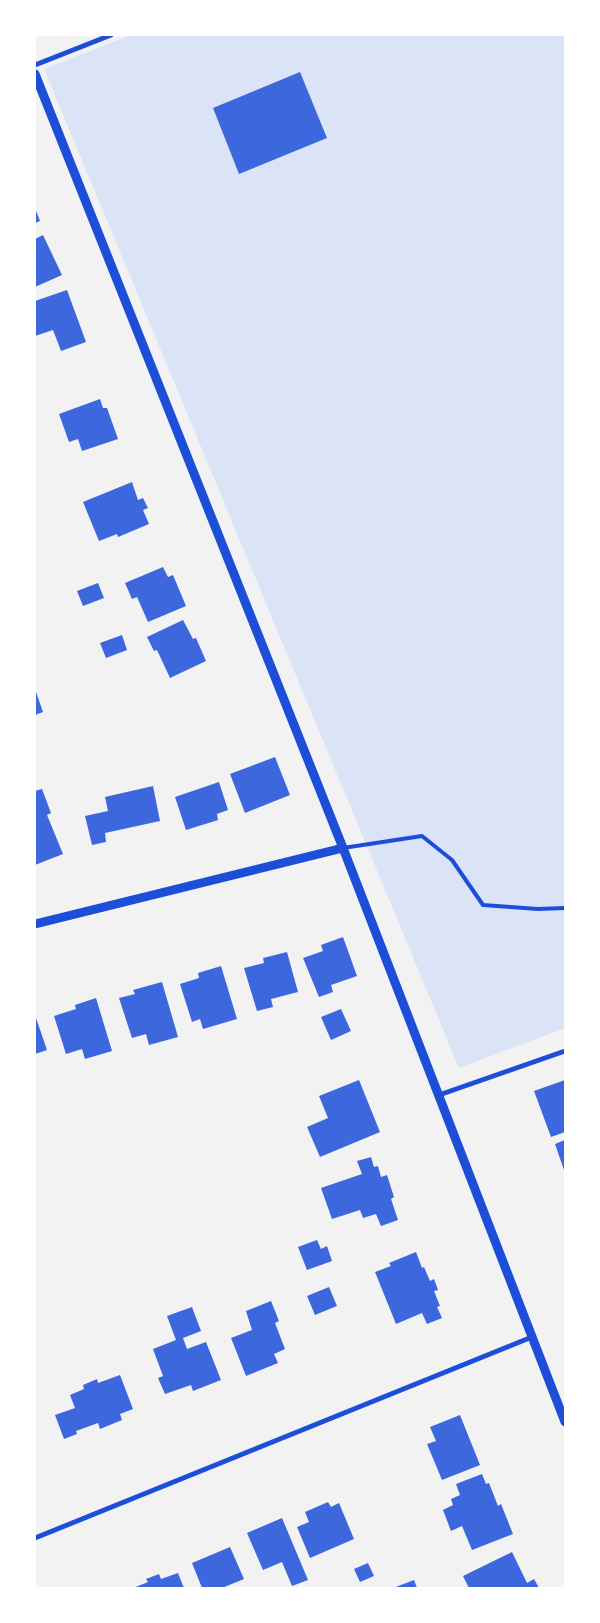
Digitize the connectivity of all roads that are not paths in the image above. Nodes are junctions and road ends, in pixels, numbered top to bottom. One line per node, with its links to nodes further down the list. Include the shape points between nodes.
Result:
1 (111, 35): 2 (street)
2 (35, 66)
3 (35, 74): 4 (street)
4 (343, 848): 5 (lane, via 422,836 452,860 483,905); 6 (street); 8 (street)
5 (565, 908)
6 (35, 924)
7 (565, 1050): 8 (street)
8 (439, 1095): 9 (street)
9 (532, 1337): 10 (street); 11 (street)
10 (565, 1422)
11 (35, 1538)

